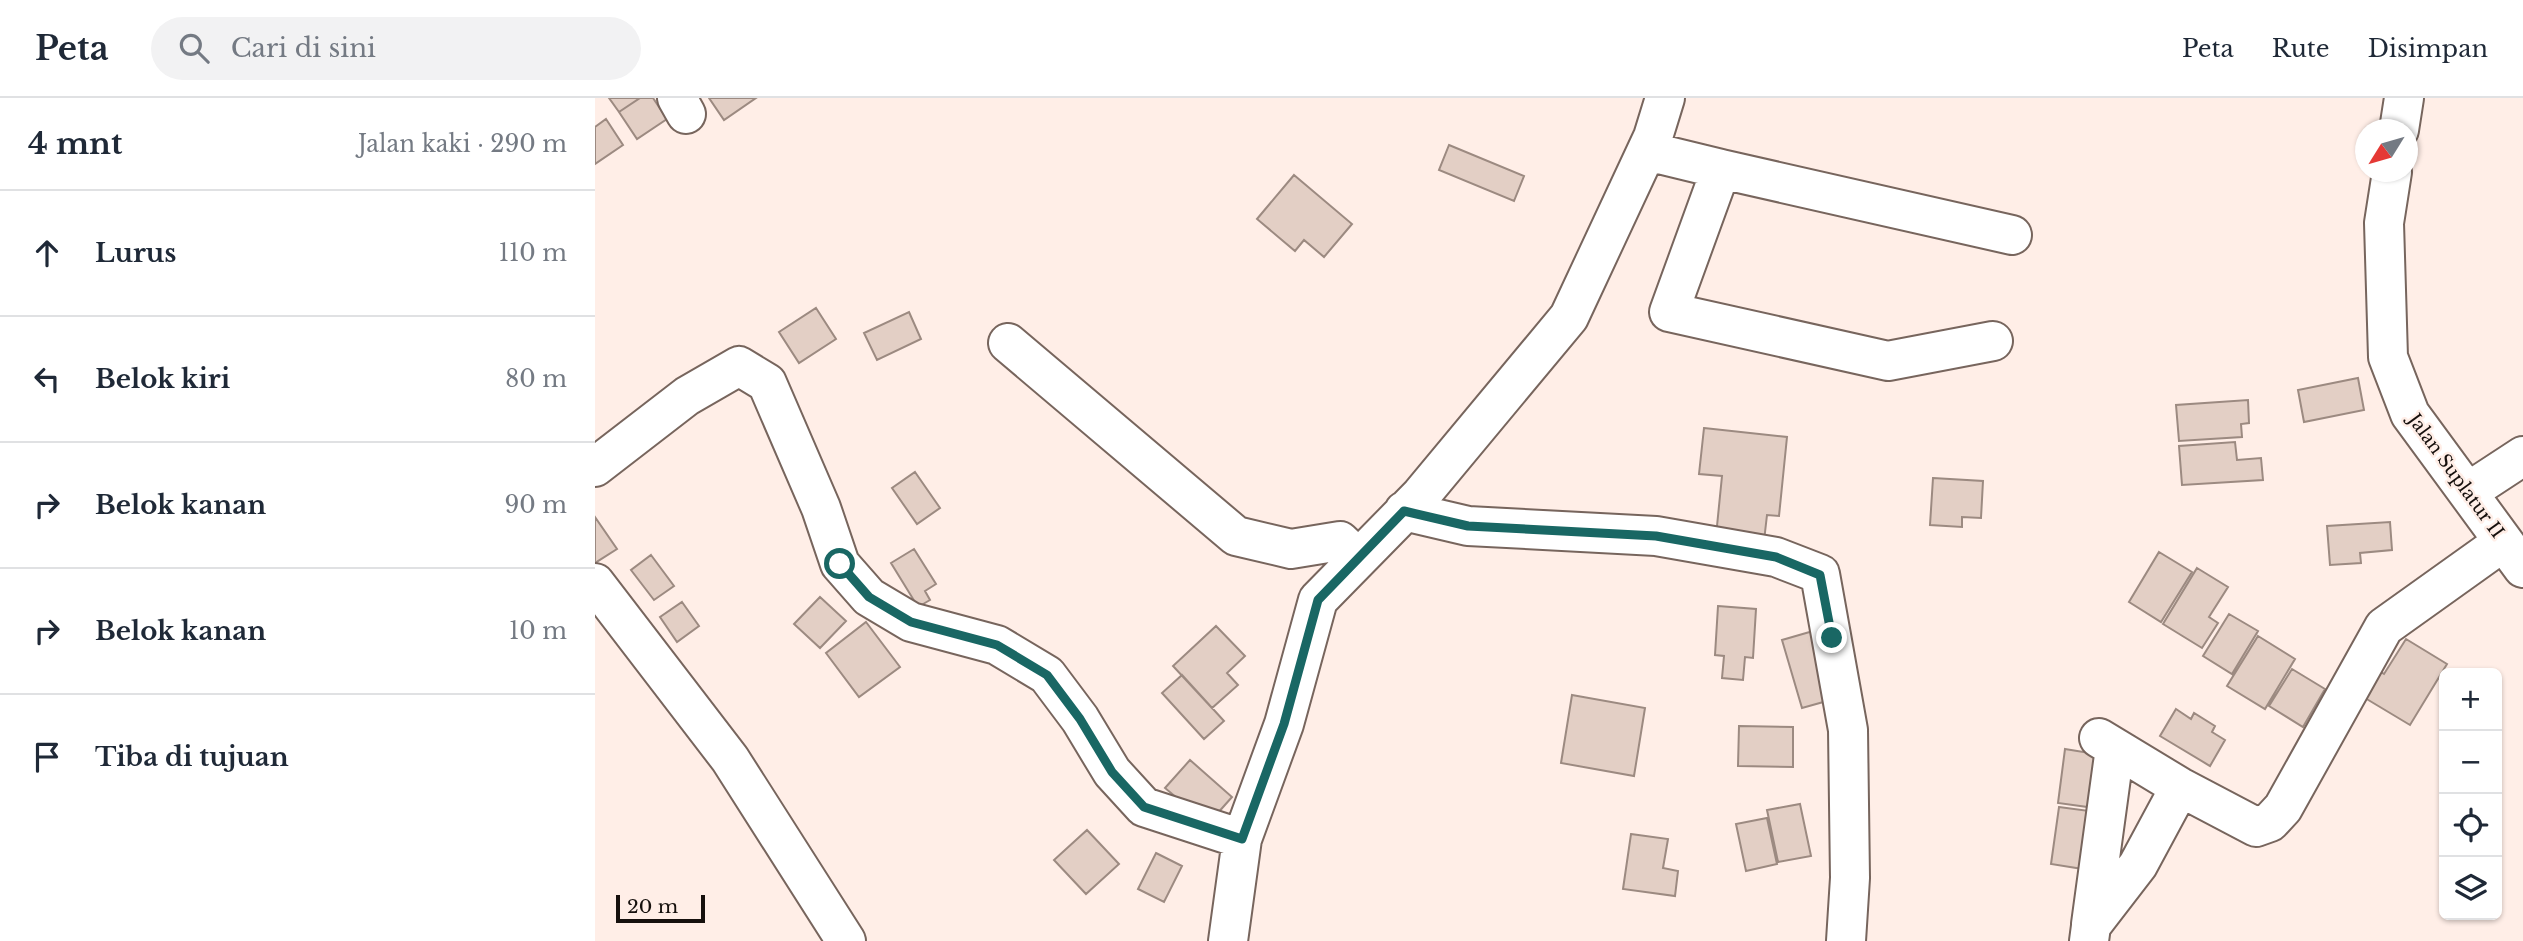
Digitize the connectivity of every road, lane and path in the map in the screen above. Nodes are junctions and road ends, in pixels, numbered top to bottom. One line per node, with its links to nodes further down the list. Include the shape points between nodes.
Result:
1 (1665, 98): 4 (street)
2 (2404, 98): 3 (street)
3 (2401, 119)
4 (1647, 151): 5 (street); 13 (street, via 1569,317)
5 (1721, 169): 7 (street); 8 (street, via 1669,312 1888,361)
6 (2390, 182): 12 (street, Jalan Suplatur II, via 2384,223 2388,357 2410,414)
7 (2012, 236)
8 (1993, 341)
9 (1008, 343): 15 (street, via 1236,536 1291,549 1340,541)
10 (2523, 456): 12 (street)
11 (595, 467): 18 (street, via 687,396 739,366 767,383 840,564 869,597 911,622 997,645 1047,675 1112,772 1144,807)
12 (2468, 492): 14 (street, Jalan Suplatur II)
13 (1404, 511): 15 (street); 22 (street, via 1468,526 1656,536 1776,557 1820,575 1848,730)
14 (2513, 555): 17 (street, via 2384,627 2283,808 2270,822 2256,827)
15 (1359, 558): 18 (street, via 1318,600 1284,724)
16 (595, 583): 20 (street, via 730,759)
17 (2179, 787): 19 (street, via 2138,864); 19 (street, via 2107,743)
18 (1242, 839): 21 (street)
19 (2090, 933)
20 (846, 941)
21 (1228, 941)
22 (1846, 941)

